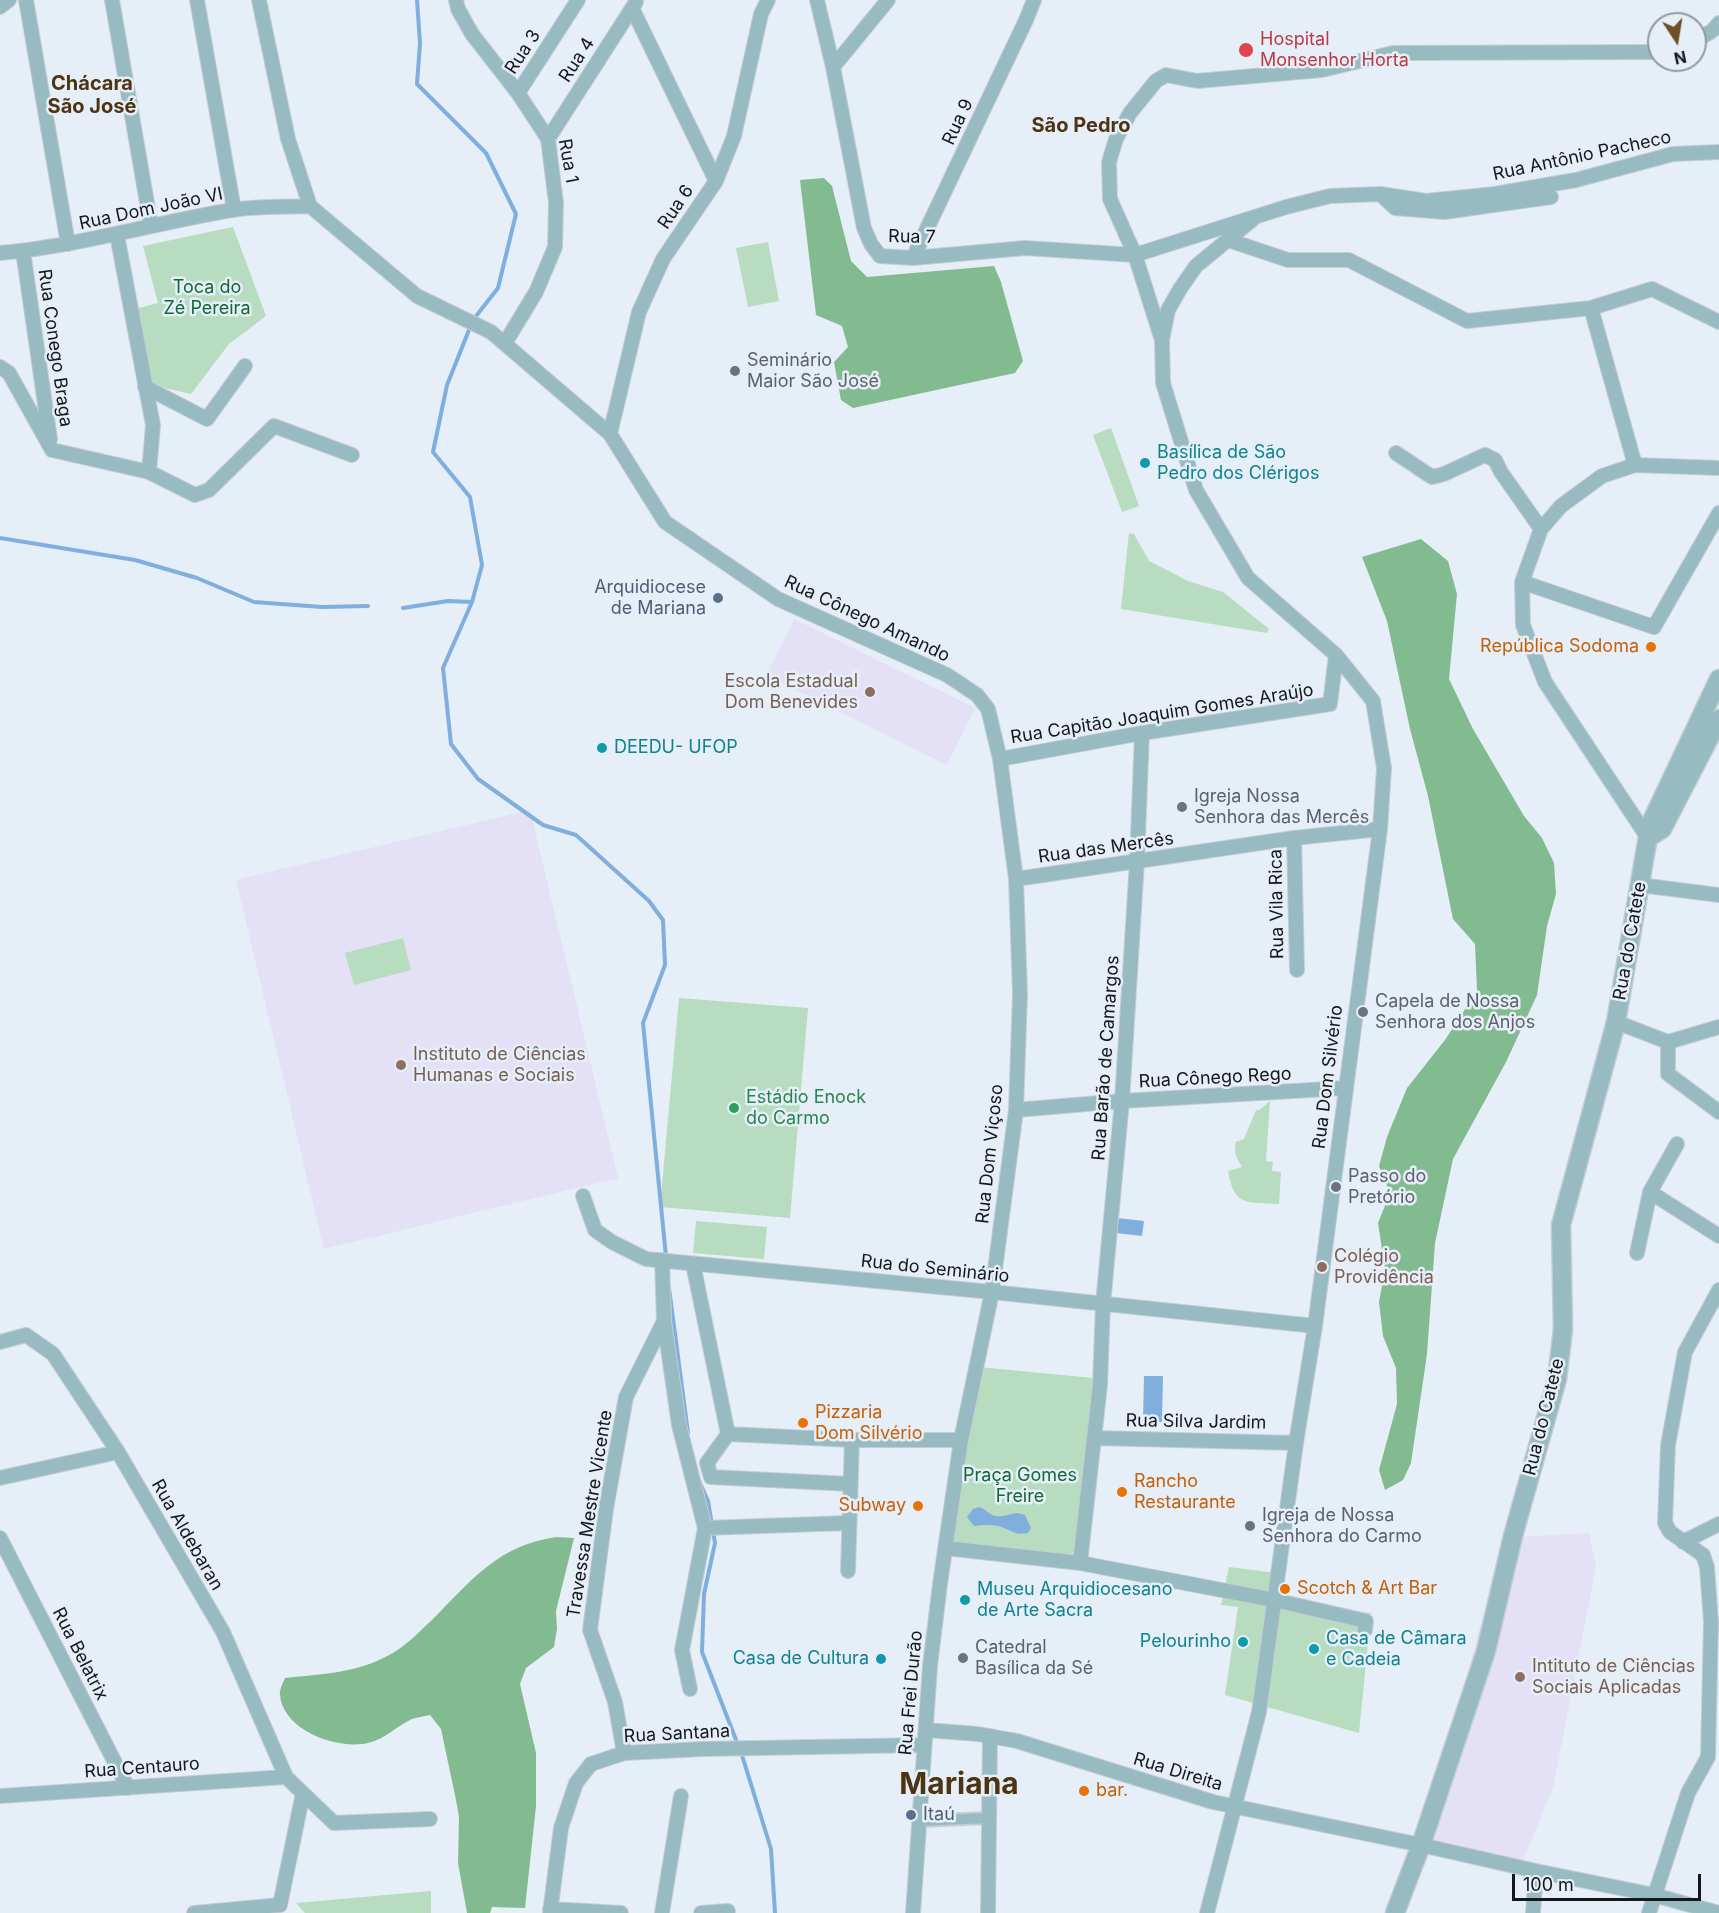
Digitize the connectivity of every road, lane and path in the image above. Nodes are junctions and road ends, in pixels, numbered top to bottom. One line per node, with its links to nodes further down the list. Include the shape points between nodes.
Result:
1 (9, 0): 13 (street)
2 (26, 0): 30 (street)
3 (112, 0): 27 (street)
4 (196, 0): 25 (street)
5 (259, 0): 24 (street, via 288,139)
6 (456, 0): 18 (street, Rua 1, via 472,34)
7 (578, 0): 18 (street, Rua 3)
8 (768, 0): 21 (street, Rua 6, via 761,14 734,135)
9 (817, 0): 17 (street, Rua 7)
10 (888, 0): 17 (street)
11 (1034, 0): 34 (street, Rua 9)
12 (635, 4): 19 (street, Rua 4); 21 (street)
13 (0, 7)
14 (1719, 23): 15 (street)
15 (1707, 35)
16 (1647, 52): 33 (street, via 1393,53 1332,68 1239,78 1197,81 1166,75 1156,81 1130,114 1109,162 1110,199)
17 (833, 67): 34 (street, Rua 7, via 864,228 880,256)
18 (518, 93): 19 (street, Rua 1)
19 (548, 139): 38 (street, Rua 1, via 556,203 555,247 536,292)
20 (1719, 152): 22 (street, Rua Antônio Pacheco, via 1673,154 1576,180 1495,194 1426,201)
21 (716, 181): 42 (street, Rua 6, via 663,259 639,312)
22 (1380, 194): 23 (street, Rua Antônio Pacheco, via 1395,208 1444,212); 26 (street, Rua Antônio Pacheco, via 1330,196)
23 (1551, 197)
24 (310, 206): 25 (street, Rua Dom João VI); 38 (street, Rua Cônego Amando, via 417,297)
25 (234, 210): 27 (street, Rua Dom João VI)
26 (1253, 219): 29 (street, Rua Antônio Pacheco); 33 (street, Rua Antônio Pacheco)
27 (151, 226): 28 (street, Rua Dom João VI)
28 (117, 235): 30 (street, Rua Dom João VI); 41 (street)
29 (1228, 240): 35 (street, via 1288,260 1349,260 1467,321); 37 (street, Rua Antônio Pacheco, via 1196,266 1180,289 1168,310)
30 (68, 244): 31 (street, Rua Dom João VI)
31 (23, 251): 32 (street, Rua Dom João VI); 43 (street, Rua Conego Braga)
32 (0, 253)
33 (1135, 255): 34 (street, Rua 7, via 1025,248); 37 (street)
34 (913, 258)
35 (1591, 308): 36 (street, via 1652,288); 46 (street)
36 (1719, 322)
37 (1162, 340): 52 (street, Rua Antônio Pacheco, via 1163,383 1196,490 1248,578)
38 (505, 343): 42 (street, Rua Cônego Amando)
39 (0, 366): 43 (street, via 9,373)
40 (245, 366): 41 (street, via 207,419)
41 (146, 387): 48 (street, via 153,425)
42 (610, 434): 57 (street, Rua Cônego Amando, via 665,522 778,599 947,675 977,695 988,709)
43 (52, 450): 48 (street)
44 (1396, 453): 50 (street, via 1432,477 1485,455 1495,460)
45 (352, 455): 48 (street, via 274,426 209,490 195,495)
46 (1635, 465): 47 (street); 50 (street, via 1602,476 1561,506)
47 (1719, 468)
48 (149, 472)
49 (1719, 513): 51 (street, via 1654,627)
50 (1541, 529): 51 (street)
51 (1522, 582): 60 (street, via 1523,625 1545,682)
52 (1272, 600): 53 (street, Rua Dom Silvério)
53 (1336, 655): 56 (street, Rua Capitão Joaquim Gomes Araújo, via 1330,704); 58 (street, Rua Dom Silvério, via 1374,702 1384,768)
54 (1719, 679): 60 (street, Rua do Catete, via 1650,825)
55 (1719, 719): 60 (street, via 1662,829)
56 (1142, 733): 57 (street, Rua Capitão Joaquim Gomes Araújo); 61 (street, Rua Barão de Camargos)
57 (1000, 759): 62 (street, Rua Dom Viçoso)
58 (1380, 829): 59 (street, Rua das Mercês); 69 (street, Rua Dom Silvério)
59 (1294, 838): 61 (street, Rua das Mercês); 65 (street, Rua Vila Rica)
60 (1648, 838): 63 (street, Rua do Catete)
61 (1137, 861): 62 (street, Rua das Mercês); 70 (street, Rua Barão de Camargos)
62 (1016, 879): 71 (street, Rua Dom Viçoso, via 1020,994)
63 (1640, 885): 64 (street); 66 (street, Rua do Catete)
64 (1719, 895)
65 (1297, 970)
66 (1616, 1022): 68 (street); 119 (street, Rua do Catete, via 1561,1225 1563,1329 1557,1379 1486,1651)
67 (1719, 1027): 68 (street)
68 (1668, 1042): 72 (street, via 1668,1074)
69 (1345, 1088): 70 (street, Rua Cônego Rego); 84 (street, Rua Dom Silvério)
70 (1122, 1101): 71 (street, Rua Cônego Rego); 82 (street, Rua Barão de Camargos)
71 (1016, 1110): 81 (street, Rua Dom Viçoso)
72 (1719, 1112)
73 (1677, 1144): 74 (street)
74 (1650, 1192): 76 (street); 77 (street)
75 (584, 1196): 78 (street, Rua do Seminário, via 595,1230 646,1259)
76 (1719, 1236)
77 (1637, 1253)
78 (662, 1260): 79 (street, Rua do Seminário); 83 (street)
79 (686, 1263): 81 (street, Rua do Seminário); 86 (street)
80 (1719, 1290): 98 (street, via 1685,1352 1668,1445 1665,1523)
81 (992, 1292): 82 (street, Rua do Seminário); 89 (street, Rua Dom Viçoso)
82 (1103, 1304): 84 (street, Rua do Seminário); 87 (street, Rua Barão de Camargos)
83 (664, 1321): 96 (street, via 679,1425); 109 (street, Travessa Mestre Vicente, via 626,1397 590,1630 615,1702)
84 (1314, 1326): 90 (street, Rua Dom Silvério)
85 (0, 1342): 91 (street, Rua Aldebaran, via 26,1335 53,1354)
86 (729, 1434): 88 (street); 93 (street, via 707,1463 711,1477)
87 (1095, 1438): 90 (street, Rua Silva Jardim); 100 (street)
88 (852, 1440): 89 (street); 93 (street)
89 (961, 1440): 99 (street, Rua Dom Viçoso)
90 (1296, 1443): 102 (street, Rua Dom Silvério)
91 (118, 1452): 92 (street); 110 (street, Rua Aldebaran, via 223,1632)
92 (0, 1478)
93 (850, 1484): 94 (street)
94 (848, 1523): 96 (street); 101 (street)
95 (1719, 1524): 98 (street)
96 (705, 1528): 105 (street, via 682,1650)
97 (0, 1538): 111 (street, Rua Belatrix)
98 (1683, 1542): 103 (street, via 1703,1555)
99 (945, 1548): 100 (street); 106 (street, Rua Frei Durão)
100 (1080, 1563): 102 (street)
101 (848, 1571)
102 (1275, 1600): 104 (street, via 1366,1621); 115 (street, Rua Dom Silvério, via 1259,1712)
103 (1715, 1622): 121 (street, via 1708,1757 1688,1793)
104 (1365, 1630)
105 (690, 1689)
106 (926, 1730): 107 (street, Rua Direita); 108 (street, Rua Frei Durão)
107 (990, 1736): 115 (street, Rua Direita, via 1051,1750); 116 (street)
108 (924, 1745): 109 (street, Rua Santana); 118 (street, Rua Frei Durão)
109 (624, 1753): 122 (street, Rua Santana, via 591,1764 576,1783 561,1828)
110 (286, 1777): 111 (street, Rua Centauro); 112 (street, Rua Aldebaran)
111 (128, 1788): 113 (street, Rua Centauro)
112 (303, 1793): 117 (street, Rua Aldebaran, via 334,1823); 124 (street, via 280,1905)
113 (0, 1796)
114 (681, 1796): 126 (street)
115 (1235, 1808): 119 (street, Rua Direita); 130 (street, Rua Dom Silvério)
116 (988, 1818): 118 (street); 129 (street)
117 (430, 1819)
118 (918, 1821): 128 (street, Rua Frei Durão)
119 (1421, 1845): 120 (street, Rua Direita); 131 (street, Rua do Catete)
120 (1536, 1871): 121 (street, Rua Direita); 132 (street)
121 (1654, 1895): 133 (street); 134 (street, Rua Direita)
122 (550, 1911): 125 (street)
123 (728, 1911): 127 (street)
124 (194, 1913)
125 (621, 1913)
126 (662, 1913)
127 (701, 1913)
128 (913, 1913)
129 (988, 1913)
130 (1207, 1913)
131 (1395, 1913)
132 (1533, 1913)
133 (1649, 1913)
134 (1719, 1913)

